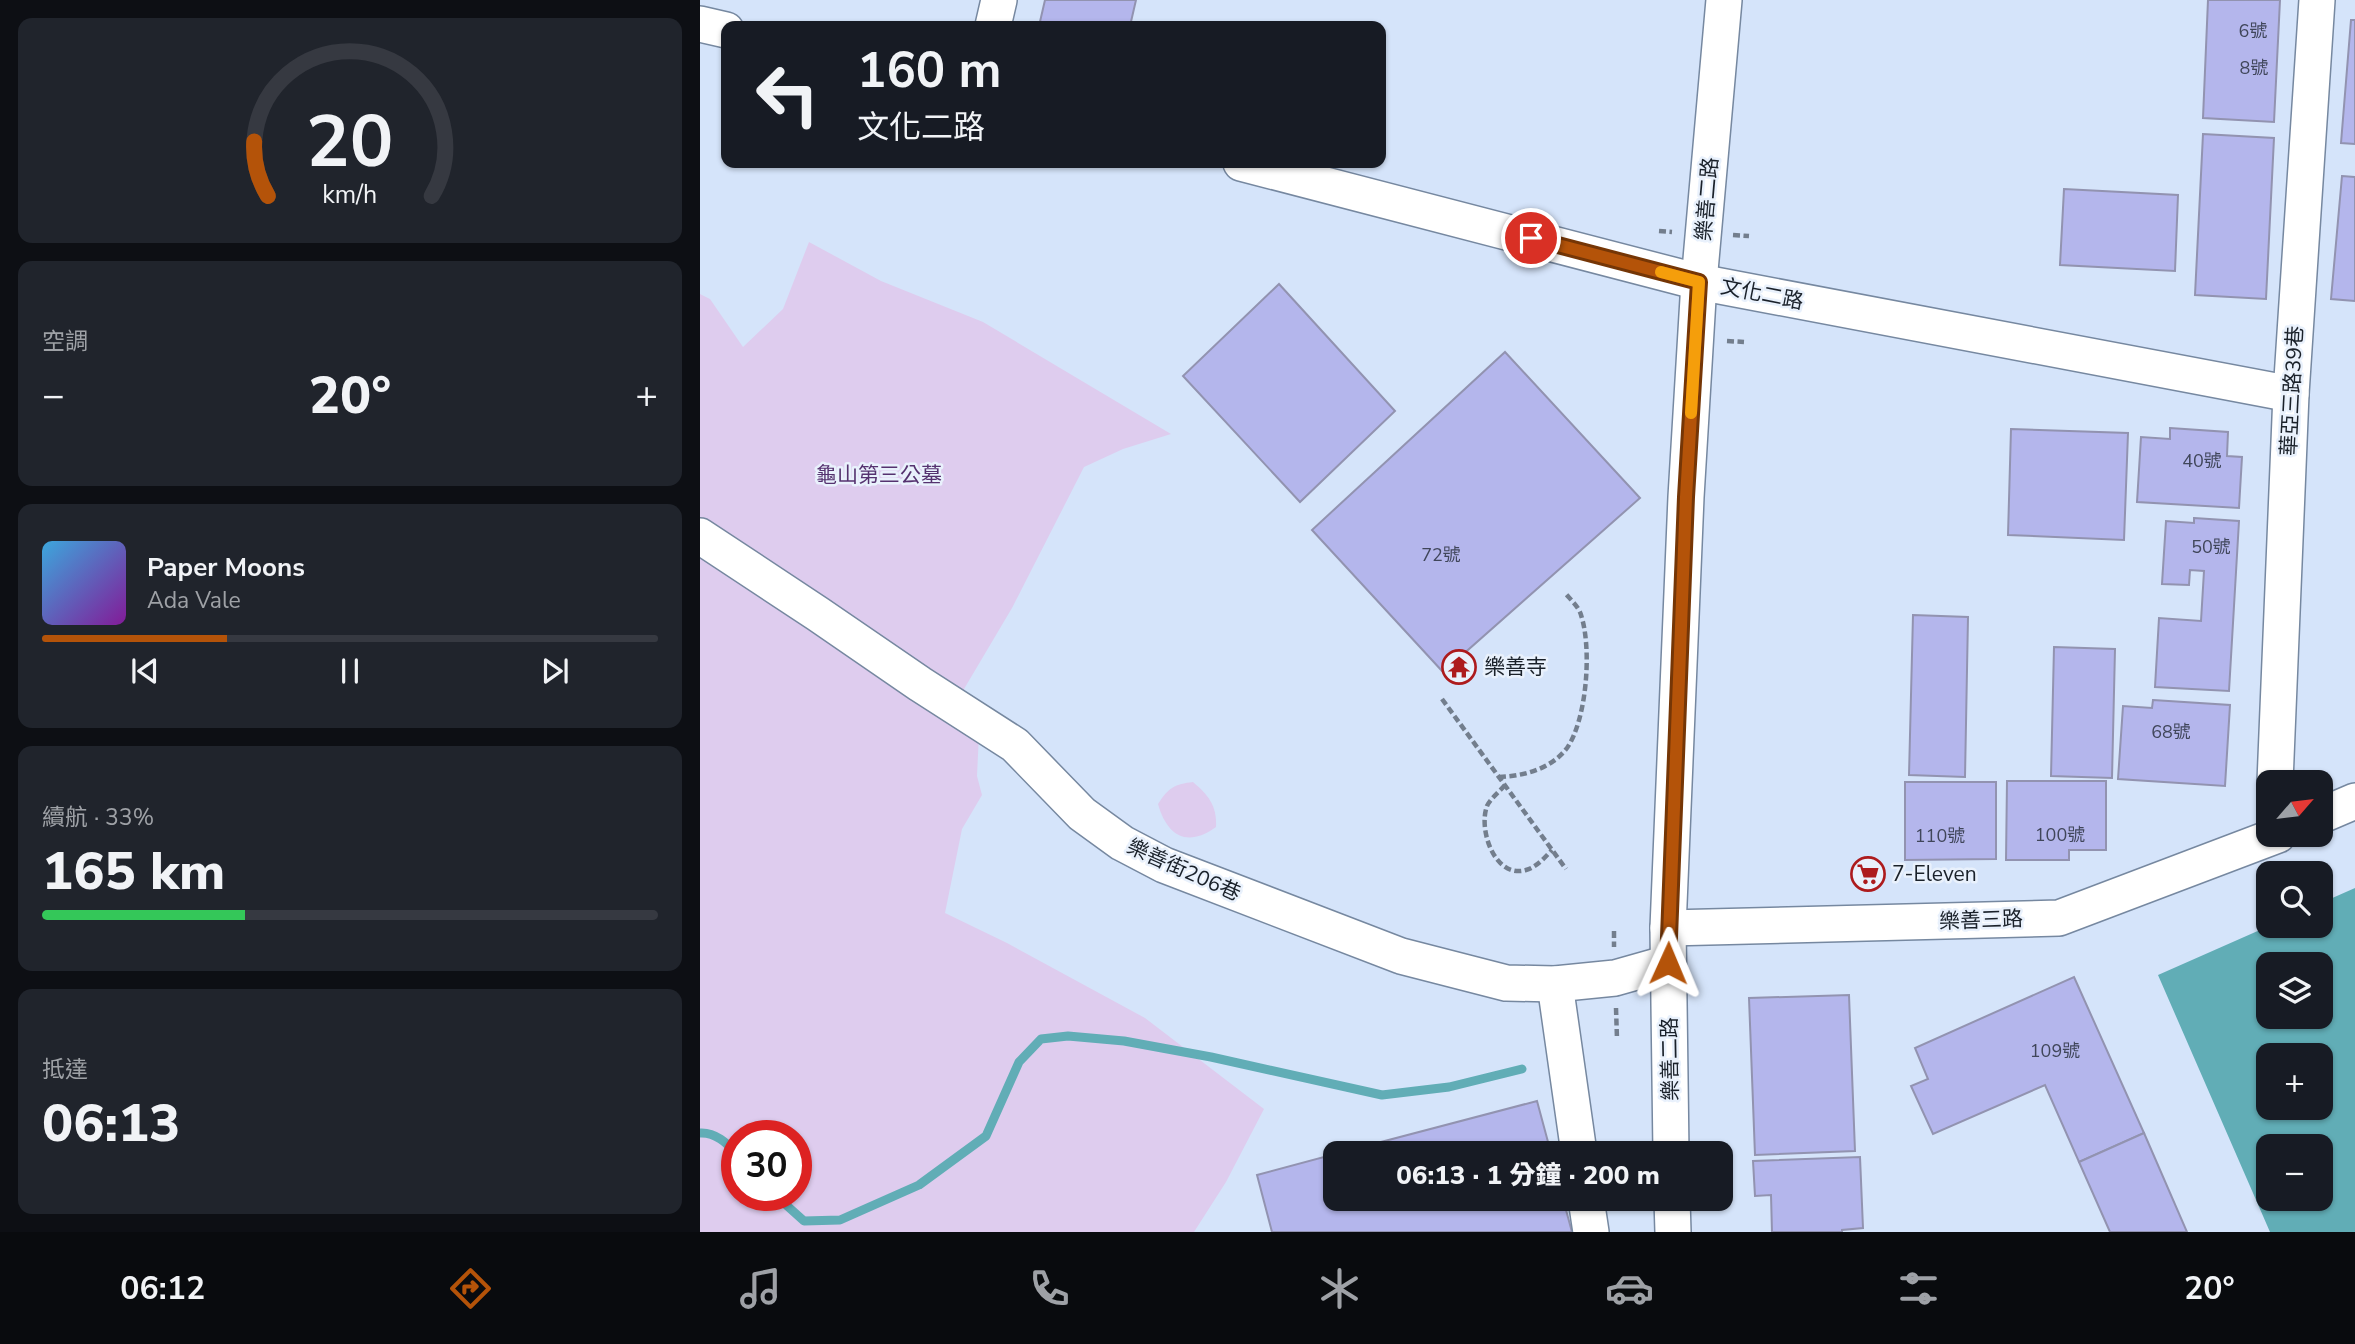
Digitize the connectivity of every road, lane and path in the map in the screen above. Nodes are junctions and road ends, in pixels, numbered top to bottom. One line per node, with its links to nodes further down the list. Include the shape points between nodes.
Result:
1 (999, 0): 4 (street)
2 (1724, 0): 8 (street, 樂善二路)
3 (2317, 0): 9 (street, 華亞三路39巷)
4 (994, 21)
5 (700, 24): 6 (street)
6 (721, 29)
7 (1260, 168): 8 (street, 文化二路)
8 (1699, 282): 9 (street, 文化二路); 21 (street, 樂善二路)
9 (2291, 394): 13 (street, 華亞三路39巷)
10 (700, 536): 23 (street, 樂善街206巷, via 1015,745 1082,814 1122,843 1164,865 1401,956 1506,984)
11 (1565, 593): 14 (path, via 1581,613 1587,658 1577,728 1566,750 1546,766 1524,776)
12 (1442, 699): 14 (path)
13 (2275, 770)
14 (1499, 777): 15 (path)
15 (1505, 785): 19 (path); 19 (path, via 1487,806 1485,834 1493,855 1511,870 1525,871)
16 (2355, 801): 17 (street)
17 (2333, 810)
18 (2256, 843): 21 (street, 樂善三路, via 2059,918)
19 (1552, 850): 20 (path)
20 (1566, 869)
21 (1668, 928): 22 (street, 樂善二路)
22 (1668, 963): 23 (street, 樂善街206巷, via 1615,978); 25 (street, 樂善二路)
23 (1555, 984): 24 (street)
24 (1577, 1141)
25 (1671, 1141)
26 (1588, 1211): 28 (street)
27 (1672, 1211): 29 (street)
28 (1591, 1232)
29 (1673, 1232)

